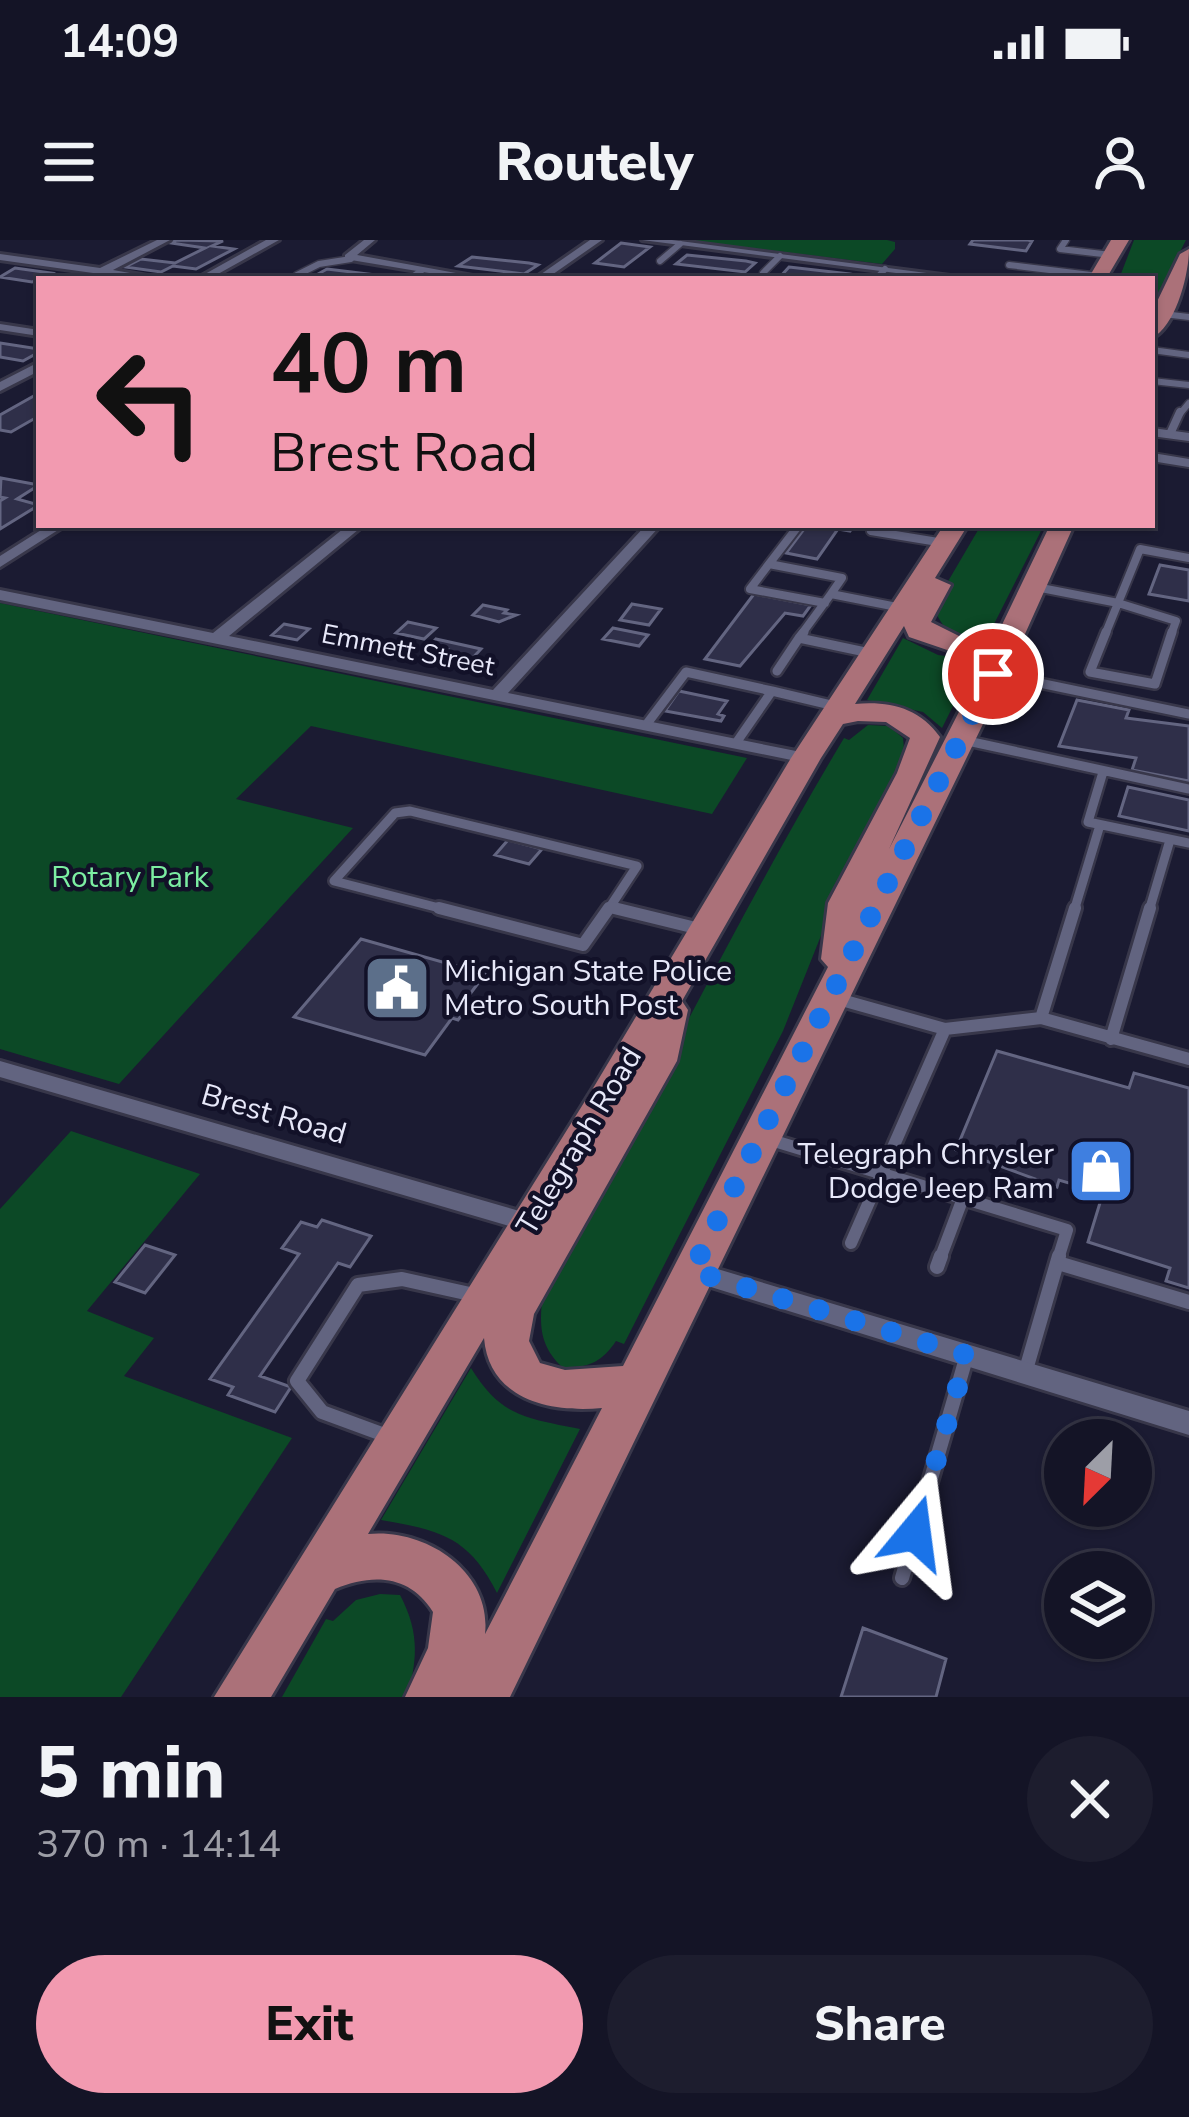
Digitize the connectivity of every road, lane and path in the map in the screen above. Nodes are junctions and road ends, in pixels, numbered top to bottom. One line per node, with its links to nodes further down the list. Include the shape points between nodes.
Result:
1 (165, 240): 15 (street)
2 (274, 240): 21 (street)
3 (370, 240): 12 (street)
4 (597, 240): 24 (street)
5 (647, 240): 7 (street)
6 (1066, 240): 8 (lane, via 1060,248)
7 (680, 244): 9 (street); 13 (lane)
8 (1114, 250): 27 (main road, via 1117,263)
9 (781, 256): 17 (lane); 18 (street)
10 (0, 257): 15 (street)
11 (1188, 258): 28 (main road)
12 (351, 259): 16 (street); 19 (lane)
13 (660, 261)
14 (1009, 265): 26 (lane)
15 (102, 271): 20 (street)
16 (422, 271): 22 (lane); 23 (street)
17 (763, 274)
18 (880, 274): 25 (street)
19 (297, 275)
20 (138, 276)
21 (207, 276)
22 (414, 276)
23 (461, 276)
24 (543, 276)
25 (915, 276)
26 (1089, 276)
27 (1105, 276)
28 (1182, 284): 30 (main road)
29 (1189, 317): 30 (lane)
30 (1156, 322)
31 (0, 327): 32 (street)
32 (36, 333)
33 (1155, 350): 34 (lane)
34 (1189, 355)
35 (36, 368): 38 (street)
36 (1155, 381): 37 (lane)
37 (1189, 385)
38 (0, 387)
39 (1189, 404): 41 (lane)
40 (1155, 432): 41 (lane)
41 (1170, 434): 42 (lane)
42 (1189, 437)
43 (1155, 458): 44 (lane)
44 (1189, 463)
45 (54, 528): 54 (street)
46 (352, 528): 64 (street)
47 (651, 528): 70 (street)
48 (797, 528): 55 (lane)
49 (873, 528): 52 (lane)
50 (972, 528): 65 (main road, via 919,631 959,646)
51 (1061, 528): 56 (main road)
52 (950, 534): 60 (main road, Telegraph Road)
53 (1189, 558): 59 (lane, via 1140,549)
54 (0, 563)
55 (769, 564): 58 (lane, via 842,578); 58 (lane, via 750,589)
56 (1036, 587): 59 (lane); 65 (main road)
57 (0, 595): 64 (street, Emmett Street)
58 (828, 598): 60 (lane); 63 (lane)
59 (1117, 603): 61 (lane, via 1176,621); 61 (lane, via 1090,672 1155,684)
60 (902, 608): 66 (main road, Telegraph Road)
61 (1173, 632): 62 (lane)
62 (1189, 634)
63 (799, 638): 66 (lane); 67 (lane)
64 (217, 639): 70 (street, Emmett Street)
65 (1009, 640): 68 (main road)
66 (873, 653): 71 (main road, Telegraph Road)
67 (777, 671)
68 (993, 674): 72 (lane); 74 (main road)
69 (772, 691): 71 (lane); 73 (lane, via 686,672); 75 (lane)
70 (497, 695): 73 (street, Emmett Street)
71 (835, 712): 76 (main road, Telegraph Road); 85 (main road, via 887,711 925,737 845,903)
72 (1189, 714)
73 (646, 725): 75 (street, Emmett Street)
74 (959, 739): 77 (lane); 85 (main road)
75 (736, 743): 76 (street, Emmett Street)
76 (806, 758): 83 (main road, Telegraph Road)
77 (1103, 772): 78 (lane); 79 (lane, via 1088,822)
78 (1189, 789)
79 (1100, 825): 80 (lane); 86 (lane)
80 (1170, 840): 81 (lane); 88 (lane)
81 (1189, 843)
82 (610, 907): 82 (lane, via 584,945 334,881 394,813 410,811 637,866); 83 (lane)
83 (704, 929): 84 (main road, Telegraph Road)
84 (676, 977): 94 (main road, Telegraph Road); 103 (main road, via 658,1061 506,1329 512,1366 534,1383 574,1393)
85 (833, 989): 87 (lane); 91 (main road)
86 (1041, 1018): 87 (lane); 88 (lane)
87 (945, 1029): 92 (lane)
88 (1112, 1039): 89 (lane)
89 (1188, 1055)
90 (0, 1069): 94 (street, Brest Road)
91 (759, 1136): 92 (lane); 98 (main road)
92 (881, 1173): 93 (lane); 95 (lane)
93 (963, 1198): 96 (lane, via 1067,1230); 97 (lane)
94 (530, 1223): 99 (main road, Telegraph Road)
95 (851, 1243)
96 (1058, 1263): 100 (lane); 102 (lane)
97 (937, 1267)
98 (692, 1271): 101 (street); 103 (main road)
99 (482, 1296): 105 (main road, Telegraph Road); 105 (lane, via 369,1279 297,1381 317,1411)
100 (1189, 1302)
101 (967, 1355): 102 (street); 107 (lane)
102 (1024, 1373): 104 (street)
103 (636, 1383): 110 (main road)
104 (1189, 1423)
105 (398, 1439): 106 (main road, Telegraph Road)
106 (316, 1573): 108 (main road, Telegraph Road); 109 (main road, via 375,1555 422,1564 441,1581 460,1613 460,1631)
107 (902, 1578)
108 (241, 1697)
109 (432, 1697)
110 (482, 1697)

